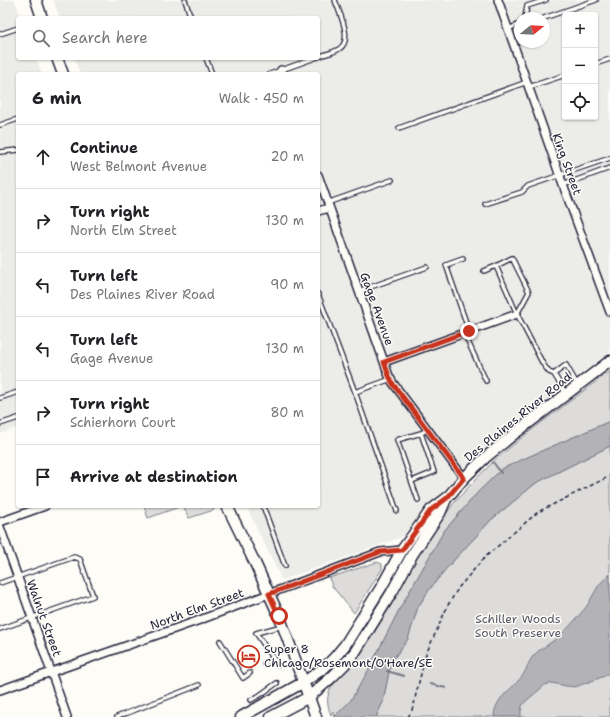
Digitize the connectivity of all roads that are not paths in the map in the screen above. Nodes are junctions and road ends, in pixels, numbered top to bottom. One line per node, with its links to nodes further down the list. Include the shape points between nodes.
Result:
1 (36, 0): 8 (main road)
2 (185, 0): 9 (lane)
3 (335, 0): 15 (lane, via 346,39 338,49)
4 (498, 0): 13 (street, King Street)
5 (546, 0): 7 (lane, via 527,6)
6 (596, 0): 10 (lane)
7 (526, 12)
8 (41, 16)
9 (190, 16)
10 (550, 16)
11 (514, 26): 13 (lane)
12 (16, 29): 14 (lane)
13 (508, 29): 25 (street, King Street)
14 (0, 34)
15 (320, 56)
16 (610, 59): 20 (lane)
17 (58, 60): 21 (main road)
18 (207, 60): 22 (lane)
19 (310, 60): 23 (lane)
20 (598, 63)
21 (61, 72)
22 (211, 72)
23 (282, 72)
24 (562, 76): 25 (lane)
25 (528, 85): 28 (lane); 33 (street, King Street)
26 (16, 120): 27 (lane)
27 (0, 125)
28 (399, 128)
29 (16, 150): 30 (lane)
30 (0, 152)
31 (610, 158): 33 (lane)
32 (610, 168): 36 (lane)
33 (560, 175): 36 (street, King Street); 37 (lane, via 528,186 522,192)
34 (392, 180): 38 (lane)
35 (320, 182): 38 (street, Gage Avenue)
36 (563, 184): 46 (street, King Street)
37 (485, 204)
38 (328, 205): 39 (street); 44 (street, Gage Avenue)
39 (320, 211)
40 (463, 259): 48 (lane, via 446,265)
41 (427, 266): 44 (lane)
42 (496, 266): 43 (lane); 47 (lane); 47 (lane, via 512,258 529,292)
43 (484, 272)
44 (359, 291): 50 (street, Gage Avenue)
45 (320, 299): 55 (lane)
46 (610, 312)
47 (517, 314): 48 (street); 51 (lane, via 543,364)
48 (466, 332): 50 (street); 53 (lane)
49 (610, 361): 54 (main road, Des Plaines River Road)
50 (384, 362): 52 (street, Gage Avenue)
51 (554, 374): 54 (lane, via 566,365); 57 (lane)
52 (391, 379): 55 (lane); 61 (street, Gage Avenue)
53 (486, 382)
54 (578, 385): 57 (main road, Des Plaines River Road)
55 (355, 392): 69 (lane)
56 (16, 393): 58 (lane)
57 (566, 394): 62 (main road, Des Plaines River Road, via 486,457)
58 (0, 398)
59 (16, 419): 60 (lane)
60 (0, 424)
61 (424, 431): 62 (street, Gage Avenue); 63 (lane, via 434,472); 63 (lane, via 397,440)
62 (464, 478): 64 (main road, Des Plaines River Road)
63 (412, 481): 65 (lane)
64 (447, 498): 72 (main road, Des Plaines River Road, via 431,510); 90 (main road, Des Plaines River Road, via 355,652)
65 (418, 500)
66 (39, 508): 70 (street)
67 (228, 508): 76 (main road)
68 (264, 508): 73 (lane)
69 (397, 511)
70 (0, 522)
71 (0, 527): 74 (street, Walnut Street)
72 (402, 550): 76 (street, North Elm Street, via 380,552); 86 (main road, Des Plaines River Road, via 345,645 324,668)
73 (285, 566)
74 (18, 577): 75 (lane); 77 (street, Walnut Street); 77 (lane, via 74,557 80,559 93,596)
75 (0, 583)
76 (269, 594): 78 (main road); 84 (street, North Elm Street)
77 (32, 617): 79 (lane); 84 (street, Walnut Street)
78 (283, 626): 81 (lane, via 256,633); 86 (main road)
79 (0, 629)
80 (220, 641): 85 (lane, via 243,678)
81 (273, 658): 82 (lane); 83 (lane)
82 (264, 664)
83 (278, 665)
84 (52, 672): 89 (street, North Elm Street); 93 (street, Walnut Street)
85 (250, 673)
86 (304, 682): 90 (main road); 91 (main road, Des Plaines River Road)
87 (277, 683): 91 (lane)
88 (199, 685): 94 (lane)
89 (0, 690)
90 (309, 697): 96 (main road, Des Plaines River Road); 97 (main road)
91 (263, 699): 92 (lane); 95 (main road, Des Plaines River Road)
92 (251, 700)
93 (67, 717)
94 (117, 717)
95 (241, 717)
96 (271, 717)
97 (316, 717)

